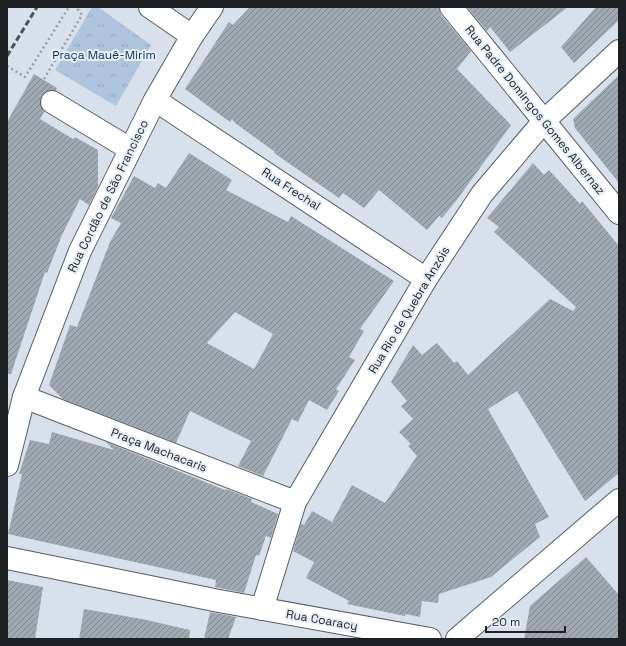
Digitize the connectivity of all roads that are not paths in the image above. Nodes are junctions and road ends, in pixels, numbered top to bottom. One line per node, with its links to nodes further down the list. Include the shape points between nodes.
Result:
1 (150, 7): 4 (street)
2 (212, 7): 4 (street, Rua Cordão de São Francisco)
3 (451, 7): 8 (street, Rua Padre Domingos Gomes Albernaz)
4 (192, 36): 6 (street, Rua Cordão de São Francisco)
5 (619, 51): 8 (street, Rua Rio de Quebra Anzóis)
6 (155, 100): 9 (street, Rua Cordão de São Francisco); 11 (street, Rua Frechal)
7 (52, 102): 9 (street)
8 (544, 121): 10 (street, Rua Padre Domingos Gomes Albernaz); 11 (street, Rua Rio de Quebra Anzóis, via 482,194)
9 (130, 149): 12 (street, Rua Cordão de São Francisco, via 80,251)
10 (619, 213)
11 (426, 279): 15 (street, Rua Rio de Quebra Anzóis)
12 (24, 397): 13 (street, Rua Cordão de São Francisco); 15 (street, Praça Machacaris)
13 (7, 465)
14 (619, 500): 19 (street)
15 (295, 502): 17 (street, Rua Rio de Quebra Anzóis)
16 (7, 558): 17 (street)
17 (262, 609): 18 (street, Rua Coaracy)
18 (430, 639)
19 (456, 639)

